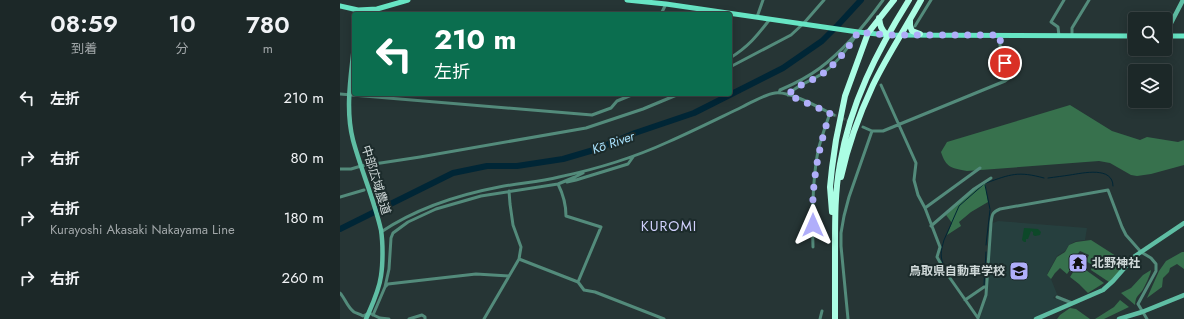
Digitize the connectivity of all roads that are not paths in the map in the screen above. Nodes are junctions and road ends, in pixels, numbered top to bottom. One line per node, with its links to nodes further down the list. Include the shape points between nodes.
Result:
1 (408, 0): 16 (main road)
2 (627, 0): 14 (main road)
3 (763, 0): 20 (street)
4 (824, 0): 25 (street)
5 (883, 0): 28 (street, via 870,19)
6 (894, 0): 21 (highway)
7 (905, 0): 26 (highway)
8 (909, 0): 26 (highway)
9 (921, 0): 23 (highway)
10 (931, 0): 27 (street)
11 (1064, 0): 34 (street, via 1051,22 1058,27)
12 (1089, 0): 35 (street, via 1072,28)
13 (1183, 0): 24 (street)
14 (667, 2): 17 (street); 18 (main road)
15 (340, 6): 16 (main road)
16 (357, 12)
17 (662, 12)
18 (727, 12)
19 (732, 13): 20 (main road)
20 (757, 17): 22 (main road)
21 (879, 18): 29 (highway); 31 (highway, via 880,25)
22 (770, 19): 25 (main road); 39 (street, via 754,40)
23 (910, 20): 30 (highway, via 912,31); 32 (highway)
24 (1172, 21)
25 (805, 24): 28 (main road); 41 (street, via 791,35)
26 (891, 26): 67 (highway, via 880,45 848,126)
27 (915, 26)
28 (856, 32): 29 (main road); 43 (street, via 819,68 780,90); 47 (street, via 850,46 841,57 821,74 793,89)
29 (868, 33): 31 (main road); 67 (highway, via 845,96 836,140 830,187)
30 (920, 34): 32 (main road); 33 (main road)
31 (887, 35): 32 (main road)
32 (901, 35): 67 (highway, via 873,84 855,128)
33 (1000, 35): 34 (main road); 53 (street, via 1001,54 1009,75 1005,81)
34 (1059, 36): 35 (main road)
35 (1072, 36): 36 (main road)
36 (1128, 36)
37 (1172, 36): 38 (main road)
38 (1184, 36)
39 (732, 57)
40 (352, 65): 45 (street, 中部広域農道)
41 (732, 66)
42 (881, 85): 53 (street)
43 (779, 93): 47 (street); 56 (street)
44 (340, 94): 45 (street)
45 (349, 94): 46 (street); 57 (street, 中部広域農道, via 350,125)
46 (352, 94)
47 (788, 95): 51 (street)
48 (372, 96): 49 (street, via 592,115 611,108 617,101)
49 (629, 96)
50 (674, 96): 57 (street, via 586,128)
51 (830, 113): 52 (street); 71 (street, via 818,151 812,214)
52 (834, 115)
53 (898, 125): 55 (street, via 883,131); 66 (street, via 916,163 914,180)
54 (863, 127): 55 (street)
55 (872, 131): 95 (street, via 844,216 841,246)
56 (633, 156): 60 (street); 62 (street, via 628,164)
57 (362, 168): 59 (street); 70 (street, 中部広域農道)
58 (980, 168): 66 (street)
59 (340, 169)
60 (584, 172): 62 (street); 70 (street, via 470,193 411,214)
61 (991, 178): 69 (street, via 974,189)
62 (558, 184): 64 (street); 75 (street, via 566,207 566,216 602,227)
63 (364, 190): 65 (street)
64 (509, 191): 73 (street, via 513,225 522,247); 76 (street, via 436,209 393,232)
65 (340, 197)
66 (925, 208): 69 (street)
67 (834, 212): 94 (highway)
68 (1184, 223): 72 (street)
69 (931, 226): 81 (street, via 940,247 937,257)
70 (381, 232): 85 (street, 中部広域農道, via 381,276)
71 (814, 247)
72 (1141, 252): 77 (street, via 1122,228 1108,190 1000,209 992,214); 82 (street, via 1103,290); 84 (street, via 1156,264 1156,271 1139,300)
73 (519, 259): 74 (street); 75 (street)
74 (509, 276): 76 (street, via 476,274 388,284); 91 (street)
75 (578, 282): 92 (street, via 584,290)
76 (385, 287): 85 (street)
77 (986, 287): 81 (street); 86 (street)
78 (340, 292): 85 (street, via 354,312 363,316)
79 (1184, 295): 84 (street)
80 (1057, 297): 82 (street)
81 (965, 300): 86 (street)
82 (1072, 303): 96 (street)
83 (822, 311): 93 (street)
84 (1142, 312): 97 (street); 98 (street)
85 (371, 314): 87 (street, 中部広域農道); 88 (street)
86 (979, 318)
87 (366, 319)
88 (389, 319)
89 (409, 319): 90 (street, via 422,315)
90 (425, 319)
91 (484, 319)
92 (664, 319)
93 (820, 319)
94 (834, 319)
95 (848, 319)
96 (1036, 319)
97 (1119, 319)
98 (1147, 319)

